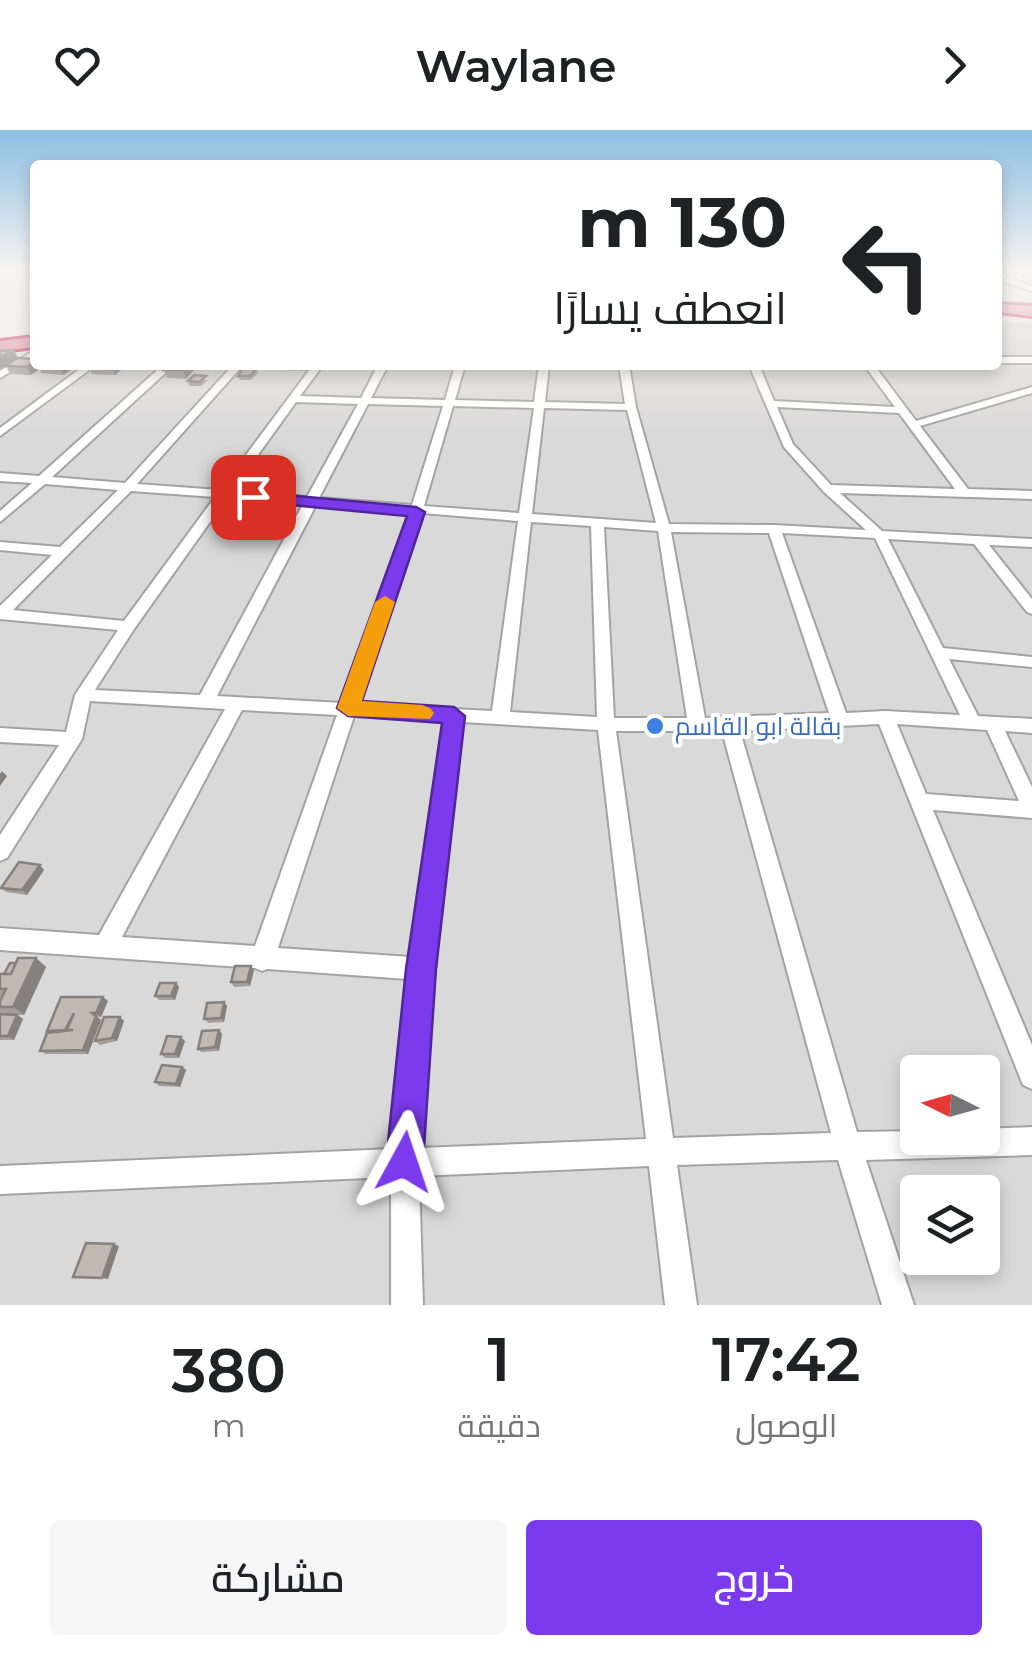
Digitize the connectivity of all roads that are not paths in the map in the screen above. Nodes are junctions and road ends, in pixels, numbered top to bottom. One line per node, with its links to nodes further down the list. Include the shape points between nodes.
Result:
1 (30, 343): 2 (highway)
2 (0, 346)
3 (30, 352): 4 (highway)
4 (0, 355)
5 (30, 355): 18 (street)
6 (1027, 360): 17 (street)
7 (84, 370): 28 (street)
8 (164, 370): 30 (street)
9 (233, 370): 31 (street)
10 (315, 370): 20 (street)
11 (380, 370): 21 (street)
12 (459, 370): 22 (street)
13 (544, 370): 24 (street)
14 (625, 370): 25 (street)
15 (756, 370): 23 (street)
16 (873, 370): 26 (street)
17 (1032, 371)
18 (0, 374)
19 (1032, 390): 27 (street)
20 (294, 399): 21 (street); 34 (street)
21 (364, 399): 22 (street); 36 (street)
22 (450, 401): 24 (street); 37 (street)
23 (771, 404): 26 (street); 32 (street, via 788,445)
24 (540, 405): 25 (street); 39 (street)
25 (631, 407): 41 (street)
26 (903, 410): 27 (street)
27 (914, 425): 33 (street)
28 (0, 432)
29 (0, 477): 30 (street)
30 (44, 482): 31 (street); 38 (street)
31 (128, 487): 34 (street); 47 (street)
32 (828, 489): 33 (street); 43 (street)
33 (963, 491): 35 (street)
34 (223, 495): 36 (street); 50 (street)
35 (1032, 495)
36 (314, 502): 37 (street); 54 (street)
37 (416, 512): 39 (street); 56 (street)
38 (0, 518)
39 (523, 518): 40 (street); 59 (street)
40 (597, 523): 41 (street); 62 (street)
41 (664, 528): 42 (street); 63 (street)
42 (774, 530): 43 (street); 60 (street)
43 (880, 536): 44 (street); 51 (street)
44 (979, 540): 45 (street); 48 (street)
45 (1032, 543)
46 (0, 546): 47 (street)
47 (64, 552): 49 (street)
48 (1032, 610)
49 (0, 614): 50 (street)
50 (128, 626): 53 (street)
51 (940, 653): 52 (street); 61 (street)
52 (1032, 662)
53 (84, 695): 54 (street); 68 (street)
54 (206, 701): 55 (street)
55 (237, 703): 56 (street); 73 (street)
56 (348, 708): 57 (street); 74 (street)
57 (454, 716): 59 (street); 75 (street)
58 (885, 717): 60 (street); 61 (street); 69 (street)
59 (500, 719): 62 (street)
60 (840, 720): 65 (street)
61 (972, 722): 64 (street)
62 (606, 724): 63 (street); 79 (street)
63 (697, 724): 65 (street)
64 (993, 724): 66 (street); 70 (street)
65 (729, 725): 78 (street)
66 (1032, 726)
67 (0, 734): 68 (street)
68 (73, 739): 71 (street)
69 (919, 801): 70 (street); 76 (street)
70 (1032, 809)
71 (0, 852)
72 (0, 939): 73 (street)
73 (104, 948): 74 (street)
74 (262, 960): 75 (street)
75 (421, 969): 80 (street)
76 (1032, 1076)
77 (1032, 1141): 78 (street)
78 (848, 1147): 79 (street); 84 (street)
79 (662, 1152): 80 (street); 83 (street)
80 (404, 1162): 81 (street); 82 (street)
81 (0, 1180)
82 (408, 1305)
83 (680, 1305)
84 (898, 1305)

